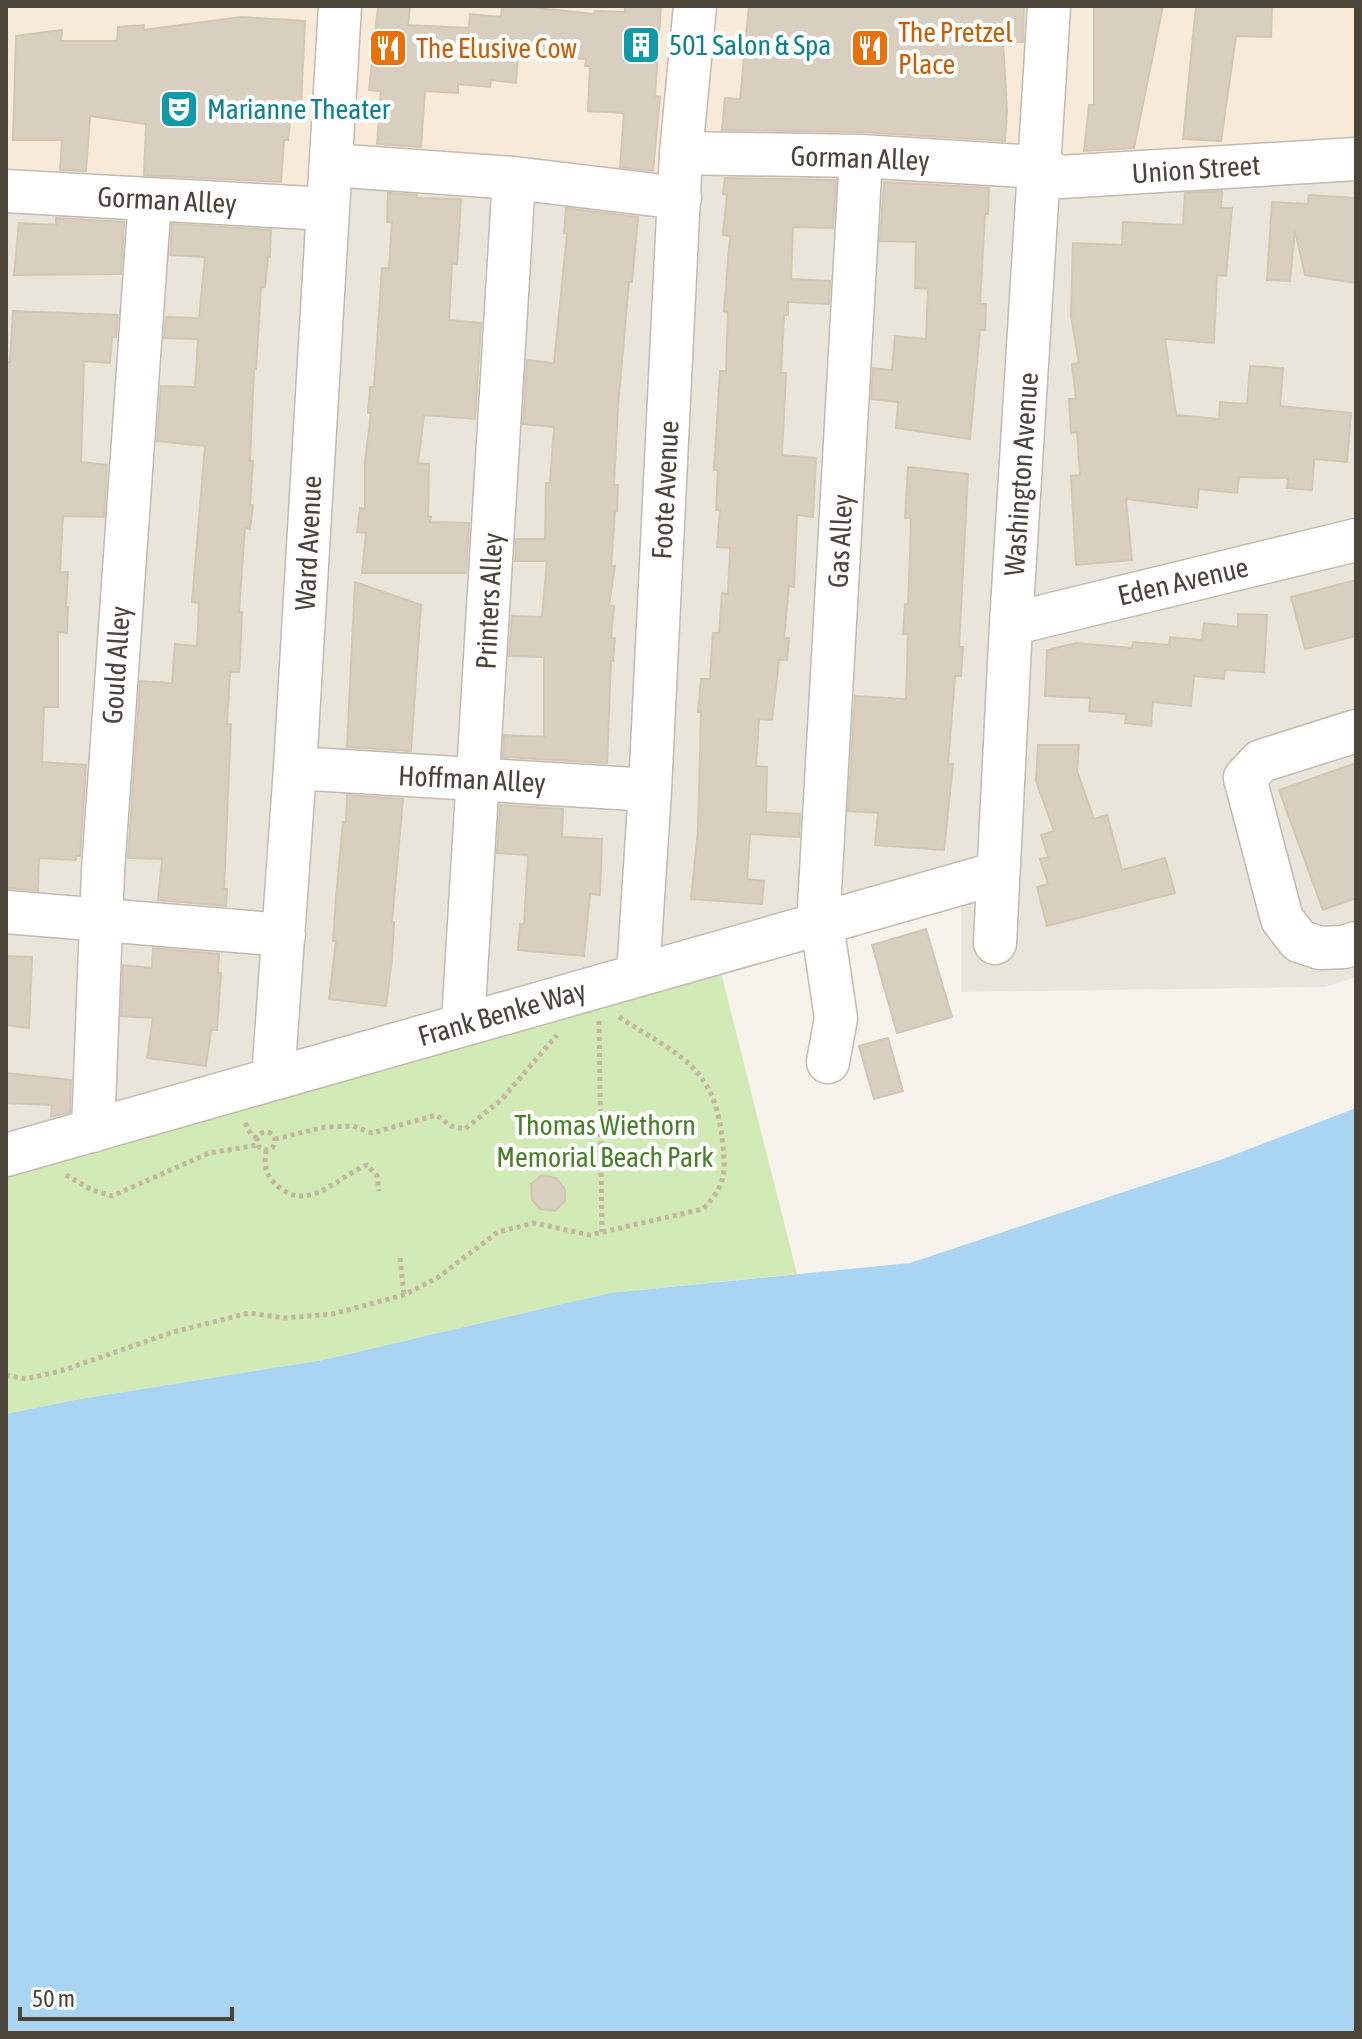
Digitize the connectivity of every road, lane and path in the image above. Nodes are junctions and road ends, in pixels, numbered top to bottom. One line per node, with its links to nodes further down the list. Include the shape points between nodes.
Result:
1 (340, 6): 7 (street, Ward Avenue)
2 (695, 6): 4 (street, Foote Avenue)
3 (1049, 6): 8 (street, Washington Avenue)
4 (681, 153): 5 (street, Gorman Alley); 11 (street, Foote Avenue)
5 (861, 156): 8 (street, Gorman Alley); 23 (street, Gas Alley)
6 (1356, 159): 8 (street, Union Street, via 1060,177)
7 (331, 165): 9 (street); 13 (street, Ward Avenue)
8 (1039, 167): 15 (street, Washington Avenue)
9 (514, 178): 11 (street); 18 (street, Printers Alley)
10 (6, 191): 12 (street, Gorman Alley)
11 (680, 198): 19 (street, Foote Avenue)
12 (150, 199): 13 (street, Gorman Alley); 22 (street, Gould Alley)
13 (328, 209): 17 (street, Ward Avenue)
14 (1356, 540): 15 (street, Eden Avenue)
15 (1011, 624): 20 (street, Washington Avenue)
16 (1356, 731): 26 (street, via 1261,761 1245,778 1282,919 1299,941 1320,948)
17 (295, 768): 18 (street, Hoffman Alley); 24 (street, Ward Avenue)
18 (478, 779): 19 (street, Hoffman Alley); 29 (street, Printers Alley)
19 (650, 790): 27 (street, Foote Avenue)
20 (998, 873): 23 (street, Frank Benke Way); 25 (street, Washington Avenue)
21 (6, 912): 22 (street)
22 (100, 919): 24 (street); 34 (street, Gould Alley)
23 (820, 925): 27 (street, Frank Benke Way); 32 (street, Gas Alley, via 836,1018)
24 (284, 935): 33 (street, Ward Avenue)
25 (995, 943)
26 (1356, 943)
27 (638, 975): 29 (street, Frank Benke Way)
28 (599, 1020): 30 (path); 40 (path); 40 (path, via 616,1015 697,1070 721,1119 724,1157 724,1178 703,1209)
29 (463, 1023): 33 (street, Frank Benke Way)
30 (585, 1025)
31 (571, 1030): 35 (path, via 557,1035 502,1099 465,1129 436,1115 372,1133 353,1126 325,1127)
32 (828, 1062)
33 (273, 1079): 34 (street, Frank Benke Way)
34 (93, 1131): 38 (street, Frank Benke Way)
35 (275, 1139): 36 (path, via 263,1132); 37 (path)
36 (258, 1145): 37 (path); 38 (path, via 209,1153 112,1196)
37 (266, 1150): 39 (path, via 264,1169 286,1192 306,1196 326,1190 367,1165 377,1176)
38 (14, 1153)
39 (379, 1191)
40 (602, 1232): 42 (path, via 590,1235 534,1223 498,1232 437,1278)
41 (400, 1258): 42 (path)
42 (404, 1295): 43 (path, via 332,1314 284,1318 249,1313 173,1332 64,1370 26,1379)
43 (6, 1375)

